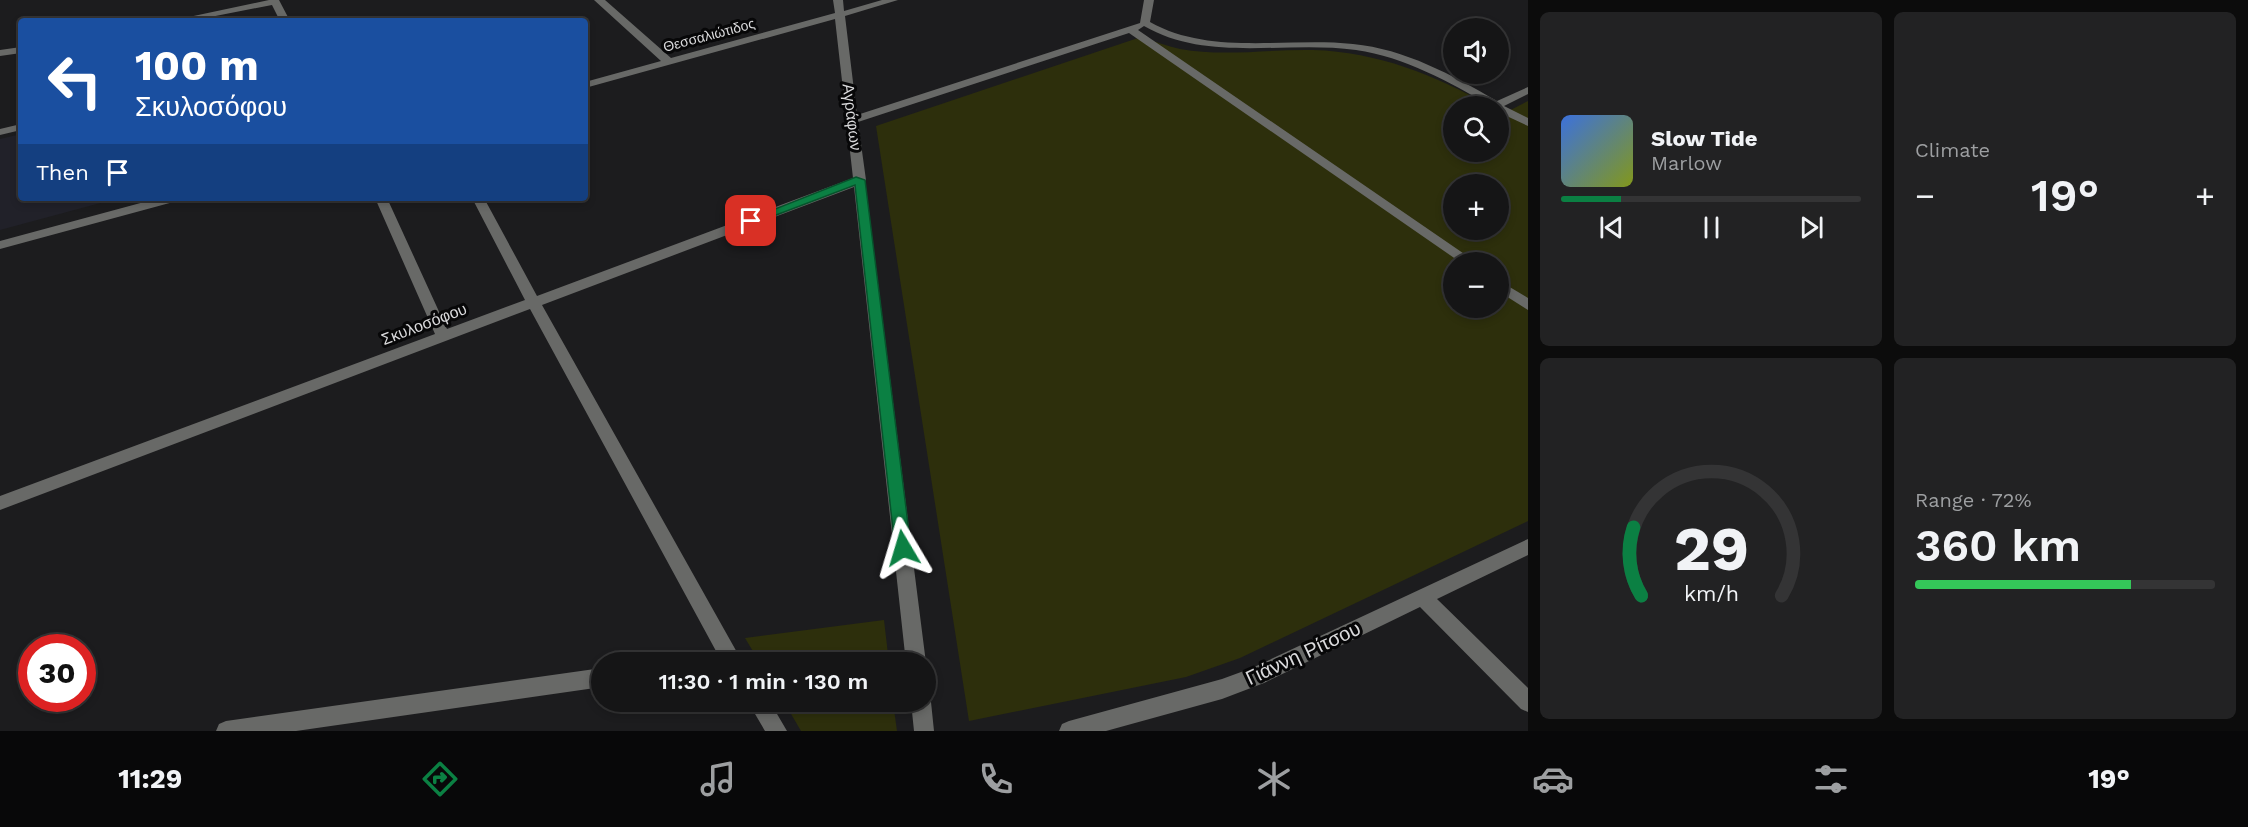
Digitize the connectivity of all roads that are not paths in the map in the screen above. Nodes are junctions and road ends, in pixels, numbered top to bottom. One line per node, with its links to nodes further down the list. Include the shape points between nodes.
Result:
1 (599, 0): 12 (street)
2 (893, 0): 5 (street, Θεσσαλιώτιδος)
3 (1149, 0): 8 (street)
4 (275, 1): 6 (street); 7 (street)
5 (839, 8): 12 (street, Θεσσαλιώτιδος); 18 (street, Αγράφων)
6 (190, 18)
7 (284, 18)
8 (1146, 23): 9 (street); 15 (street, via 1158,32 1194,41 1331,44 1382,52 1429,68)
9 (1130, 29): 18 (street); 27 (street)
10 (18, 50): 11 (street)
11 (0, 53)
12 (669, 62): 13 (street, Θεσσαλιώτιδος)
13 (588, 84)
14 (1528, 90): 16 (street)
15 (1480, 96)
16 (1509, 100)
17 (1509, 112): 19 (street)
18 (851, 121): 22 (street, Αγράφων)
19 (1528, 123)
20 (18, 128): 21 (street)
21 (0, 132)
22 (860, 180): 29 (street, Σκυλοσόφου); 36 (street, Αγράφων)
23 (162, 201): 26 (street)
24 (382, 201): 31 (street)
25 (480, 201): 29 (street)
26 (0, 246)
27 (1454, 252)
28 (1509, 292): 30 (street)
29 (532, 302): 31 (street, Σκυλοσόφου); 35 (street)
30 (1528, 305)
31 (443, 336): 32 (street, Σκυλοσόφου)
32 (0, 502)
33 (1528, 547): 34 (street, Γιάννη Ρίτσου)
34 (1422, 597): 38 (street); 44 (street, Γιάννη Ρίτσου, via 1231,686)
35 (728, 652)
36 (915, 652)
37 (591, 678): 41 (street)
38 (1528, 702)
39 (765, 712): 42 (street)
40 (922, 712): 43 (street)
41 (226, 731)
42 (777, 731)
43 (924, 731)
44 (1069, 731)

